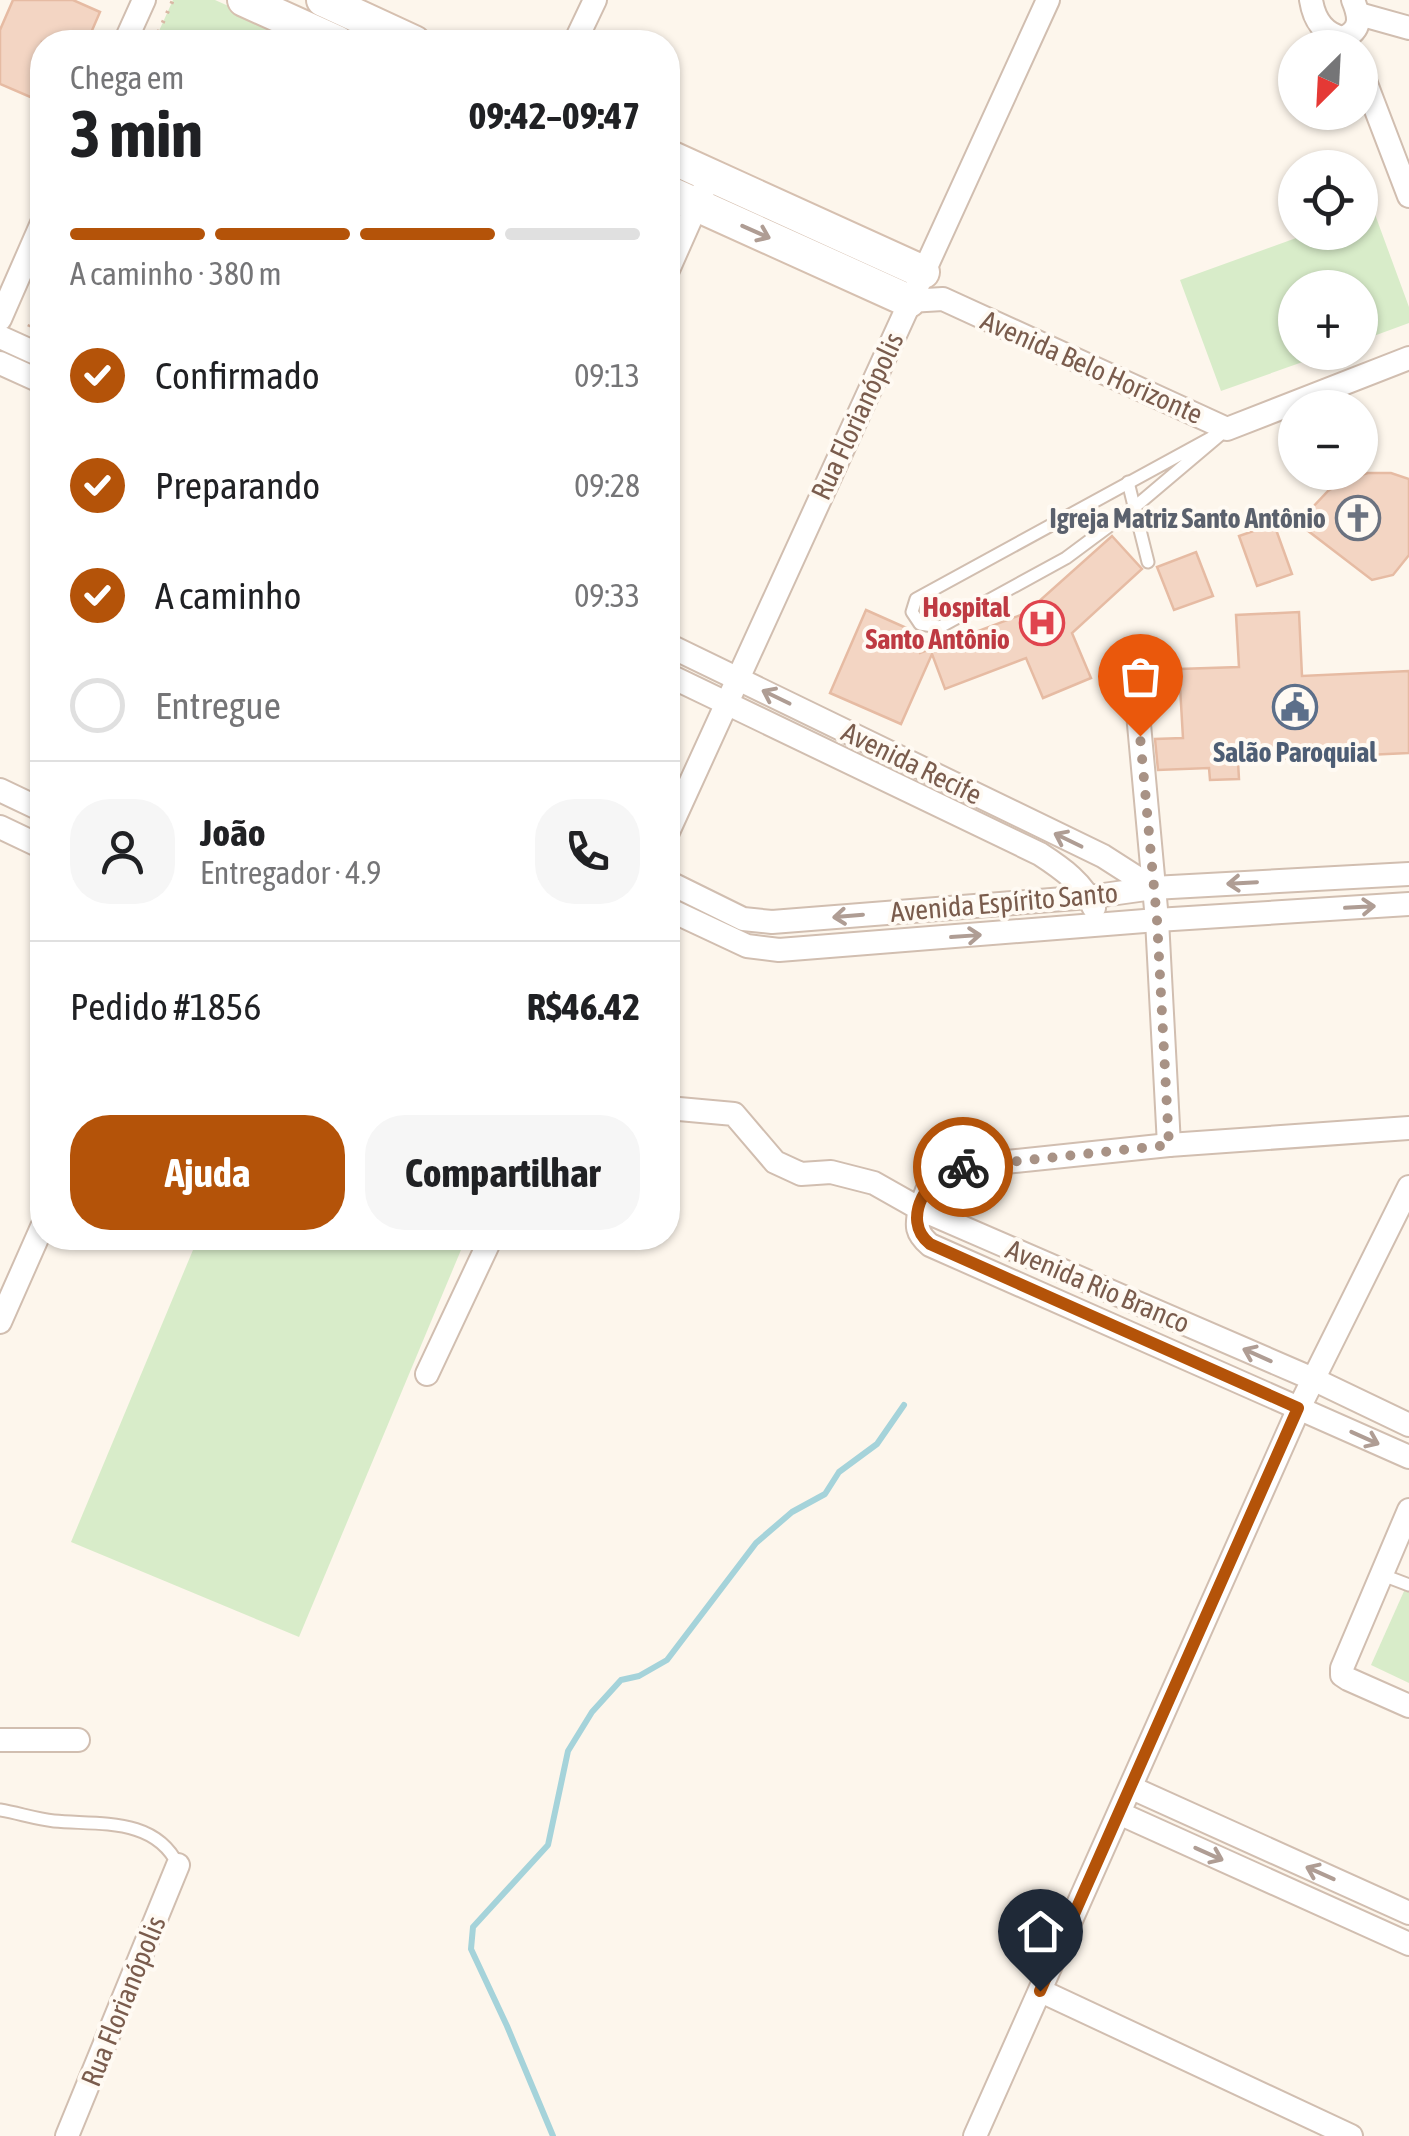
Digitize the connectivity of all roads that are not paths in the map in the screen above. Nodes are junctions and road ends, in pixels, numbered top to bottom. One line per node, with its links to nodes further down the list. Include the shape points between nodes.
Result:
1 (144, 0): 9 (street)
2 (244, 0): 10 (street)
3 (323, 0): 11 (street)
4 (595, 0): 12 (street)
5 (1048, 0): 20 (street, Rua Florianópolis)
6 (1310, 0): 13 (street)
7 (1356, 7): 8 (street)
8 (1409, 28)
9 (130, 30)
10 (310, 30)
11 (388, 30)
12 (581, 30)
13 (1325, 30)
14 (1378, 115): 17 (street)
15 (680, 161): 16 (street, Avenida Belo Horizonte)
16 (710, 174): 18 (street); 20 (street, Avenida Belo Horizonte)
17 (1409, 196)
18 (682, 199): 20 (street, one-way to 20)
19 (30, 250): 21 (street)
20 (916, 286): 27 (street, Avenida Belo Horizonte); 33 (street, Rua Florianópolis)
21 (0, 319)
22 (0, 337): 23 (street)
23 (30, 351)
24 (1409, 358): 27 (street, Avenida Belo Horizonte)
25 (0, 363): 26 (street)
26 (30, 377)
27 (1227, 429): 28 (lane); 29 (lane)
28 (1128, 482): 29 (lane); 29 (lane, via 916,599 912,612 920,624 940,627 1066,558)
29 (1136, 506): 30 (lane)
30 (1148, 562)
31 (680, 651): 33 (street, Avenida Recife)
32 (1133, 659): 46 (street)
33 (736, 678): 35 (street, Rua Florianópolis); 36 (street, Avenida Recife, one-way to 33)
34 (680, 680): 35 (street, Avenida Recife)
35 (725, 702): 37 (street, Avenida Recife); 40 (street, Rua Florianópolis)
36 (869, 742): 37 (street); 46 (street, Avenida Recife, one-way to 36, via 1103,856)
37 (856, 765): 47 (street, Avenida Recife, via 1040,854)
38 (0, 790): 39 (street)
39 (30, 804)
40 (680, 805)
41 (0, 827): 42 (street)
42 (30, 841)
43 (1409, 874): 44 (street, Avenida Espírito Santo)
44 (1311, 880): 46 (street, Avenida Espírito Santo, one-way to 46); 49 (street)
45 (680, 888): 47 (street, Avenida Espírito Santo, one-way to 45, via 772,922 743,918)
46 (1153, 888): 47 (street, Avenida Espírito Santo); 51 (street)
47 (1089, 897): 52 (street, Avenida Recife)
48 (1409, 904): 49 (street, Avenida Espírito Santo, one-way to 48)
49 (1313, 910): 51 (street, Avenida Espírito Santo)
50 (680, 915): 52 (street, Avenida Espírito Santo, one-way to 52, via 747,946 778,950)
51 (1157, 920): 52 (street, Avenida Espírito Santo); 55 (street)
52 (1101, 926)
53 (680, 1109): 57 (street, via 734,1114 775,1162 801,1174 831,1172 874,1184)
54 (1409, 1128): 55 (street)
55 (1169, 1145): 57 (street, via 949,1168 929,1184)
56 (1409, 1187): 67 (street)
57 (920, 1209): 60 (street, Avenida Rio Branco); 62 (street, Avenida Rio Branco, via 916,1226 930,1244)
58 (30, 1250): 61 (street)
59 (484, 1250): 66 (street)
60 (1104, 1288): 62 (street); 64 (street, Avenida Rio Branco)
61 (5, 1297): 63 (street)
62 (1092, 1317): 65 (street, Avenida Rio Branco)
63 (0, 1322)
64 (1200, 1330): 65 (street); 67 (street, Avenida Rio Branco, one-way to 64)
65 (1186, 1358): 68 (street, Avenida Rio Branco)
66 (427, 1374)
67 (1312, 1379): 68 (street); 69 (street, Avenida Rio Branco)
68 (1298, 1408): 70 (street, Avenida Rio Branco, one-way to 70); 77 (street)
69 (1409, 1425)
70 (1409, 1457)
71 (1409, 1510): 72 (street)
72 (1380, 1574): 73 (lane); 74 (street, via 1342,1675)
73 (1409, 1584)
74 (1409, 1706)
75 (0, 1740): 76 (street)
76 (78, 1740)
77 (1132, 1788): 79 (street); 80 (street)
78 (0, 1810): 81 (lane, via 117,1824 158,1837)
79 (1120, 1814): 82 (street, one-way to 82); 87 (street)
80 (1271, 1851): 82 (street); 83 (street, one-way to 80)
81 (178, 1865): 88 (street, Rua Florianópolis)
82 (1260, 1877): 85 (street)
83 (1354, 1888): 84 (street); 85 (street)
84 (1409, 1913)
85 (1344, 1914): 86 (street)
86 (1409, 1944)
87 (1040, 1991): 89 (street); 90 (street)
88 (68, 2136)
89 (974, 2136)
90 (1351, 2136)

